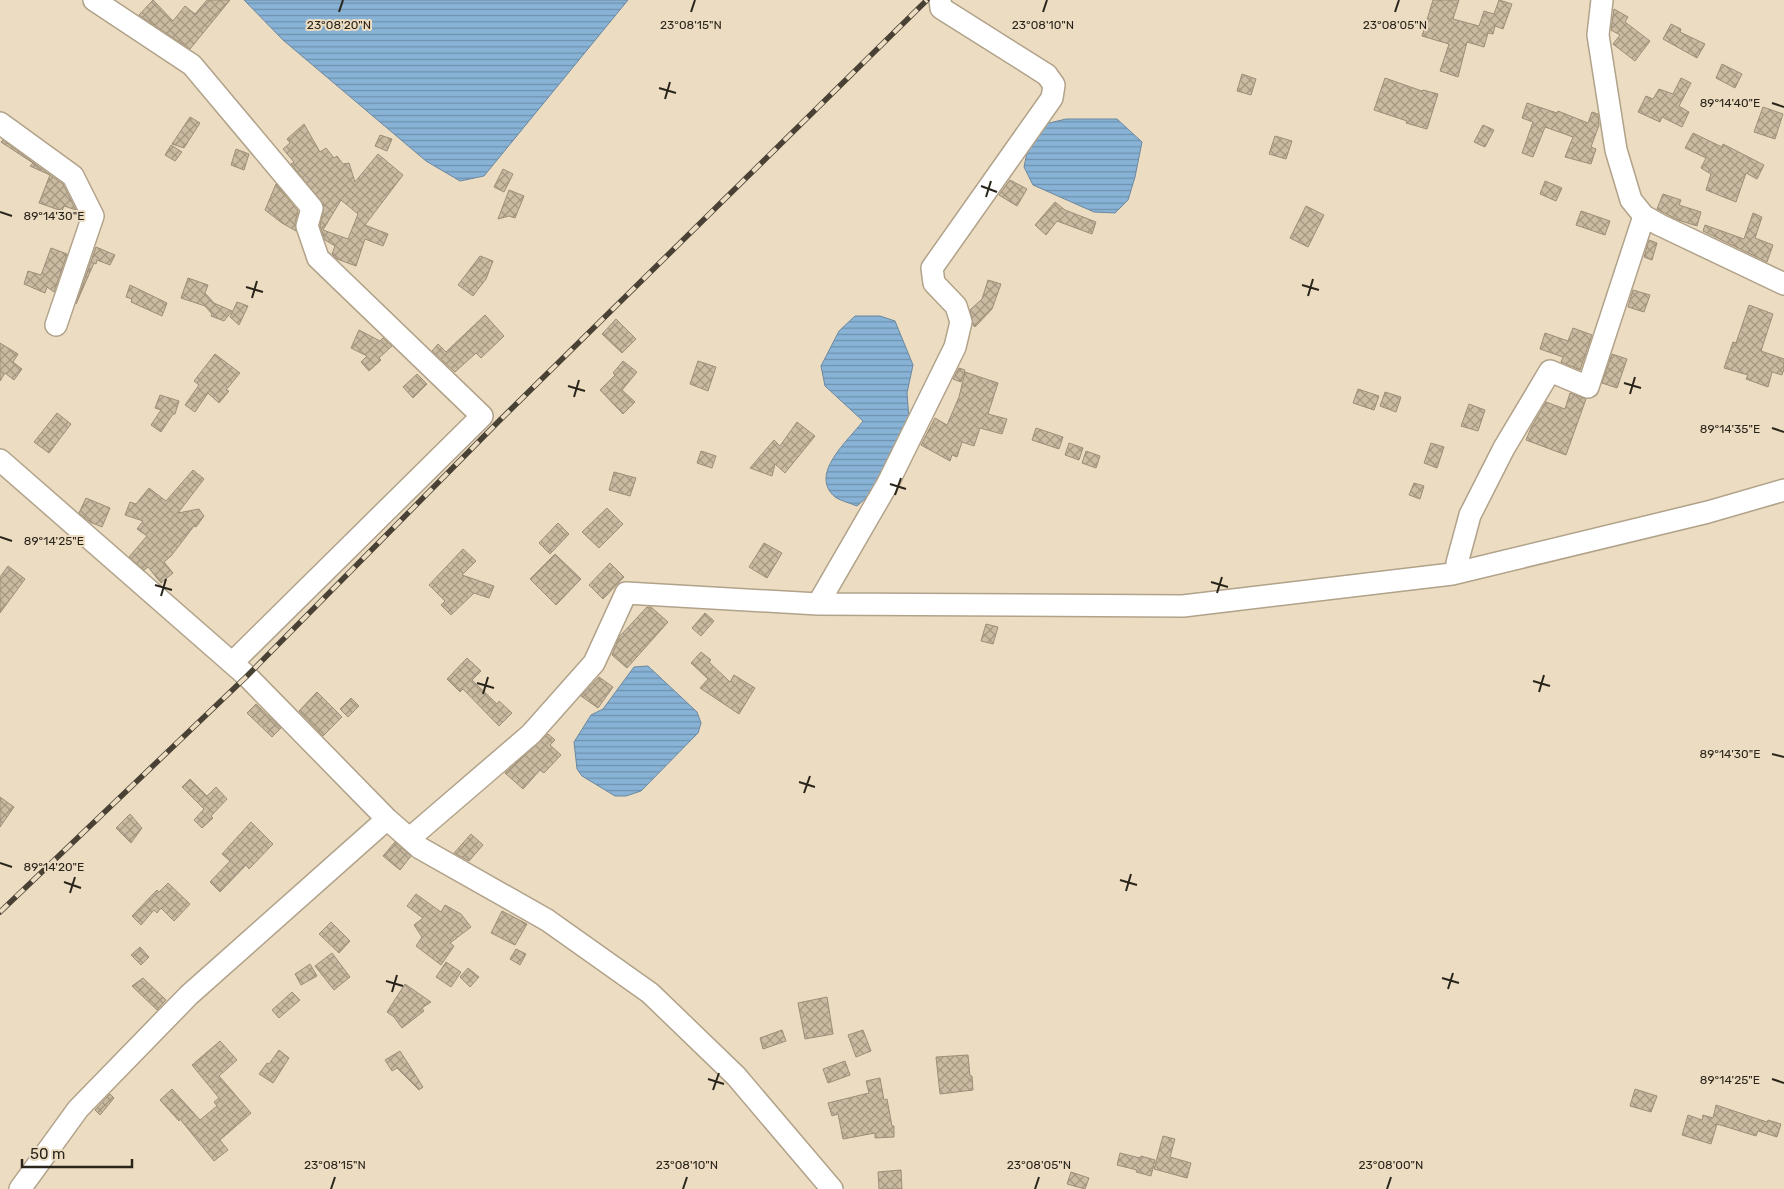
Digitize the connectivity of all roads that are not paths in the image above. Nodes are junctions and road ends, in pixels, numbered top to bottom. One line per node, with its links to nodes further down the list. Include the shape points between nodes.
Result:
1 (94, 0): 12 (street, via 192,65 312,208 307,226 318,258 482,416)
2 (940, 0): 11 (street, via 941,8 1047,76 1054,85 1052,98 932,268 934,283 956,306 961,322 955,347 888,483)
3 (1602, 0): 5 (street, via 1598,35 1616,150 1631,200)
4 (0, 123): 7 (street, via 72,176 93,216)
5 (1644, 216): 6 (street); 10 (street, via 1588,387 1550,372 1504,448 1470,515)
6 (1784, 284)
7 (56, 325)
8 (0, 460): 12 (street)
9 (1784, 490): 11 (street, via 1708,512 1452,574 1203,604)
10 (1457, 563)
11 (818, 604): 14 (street, via 626,593 594,663 531,734)
12 (232, 663): 13 (street)
13 (387, 819): 14 (street); 15 (street, via 189,995 78,1109)
14 (410, 838): 16 (street, via 420,848 547,920 650,993 736,1076)
15 (20, 1189)
16 (832, 1189)

